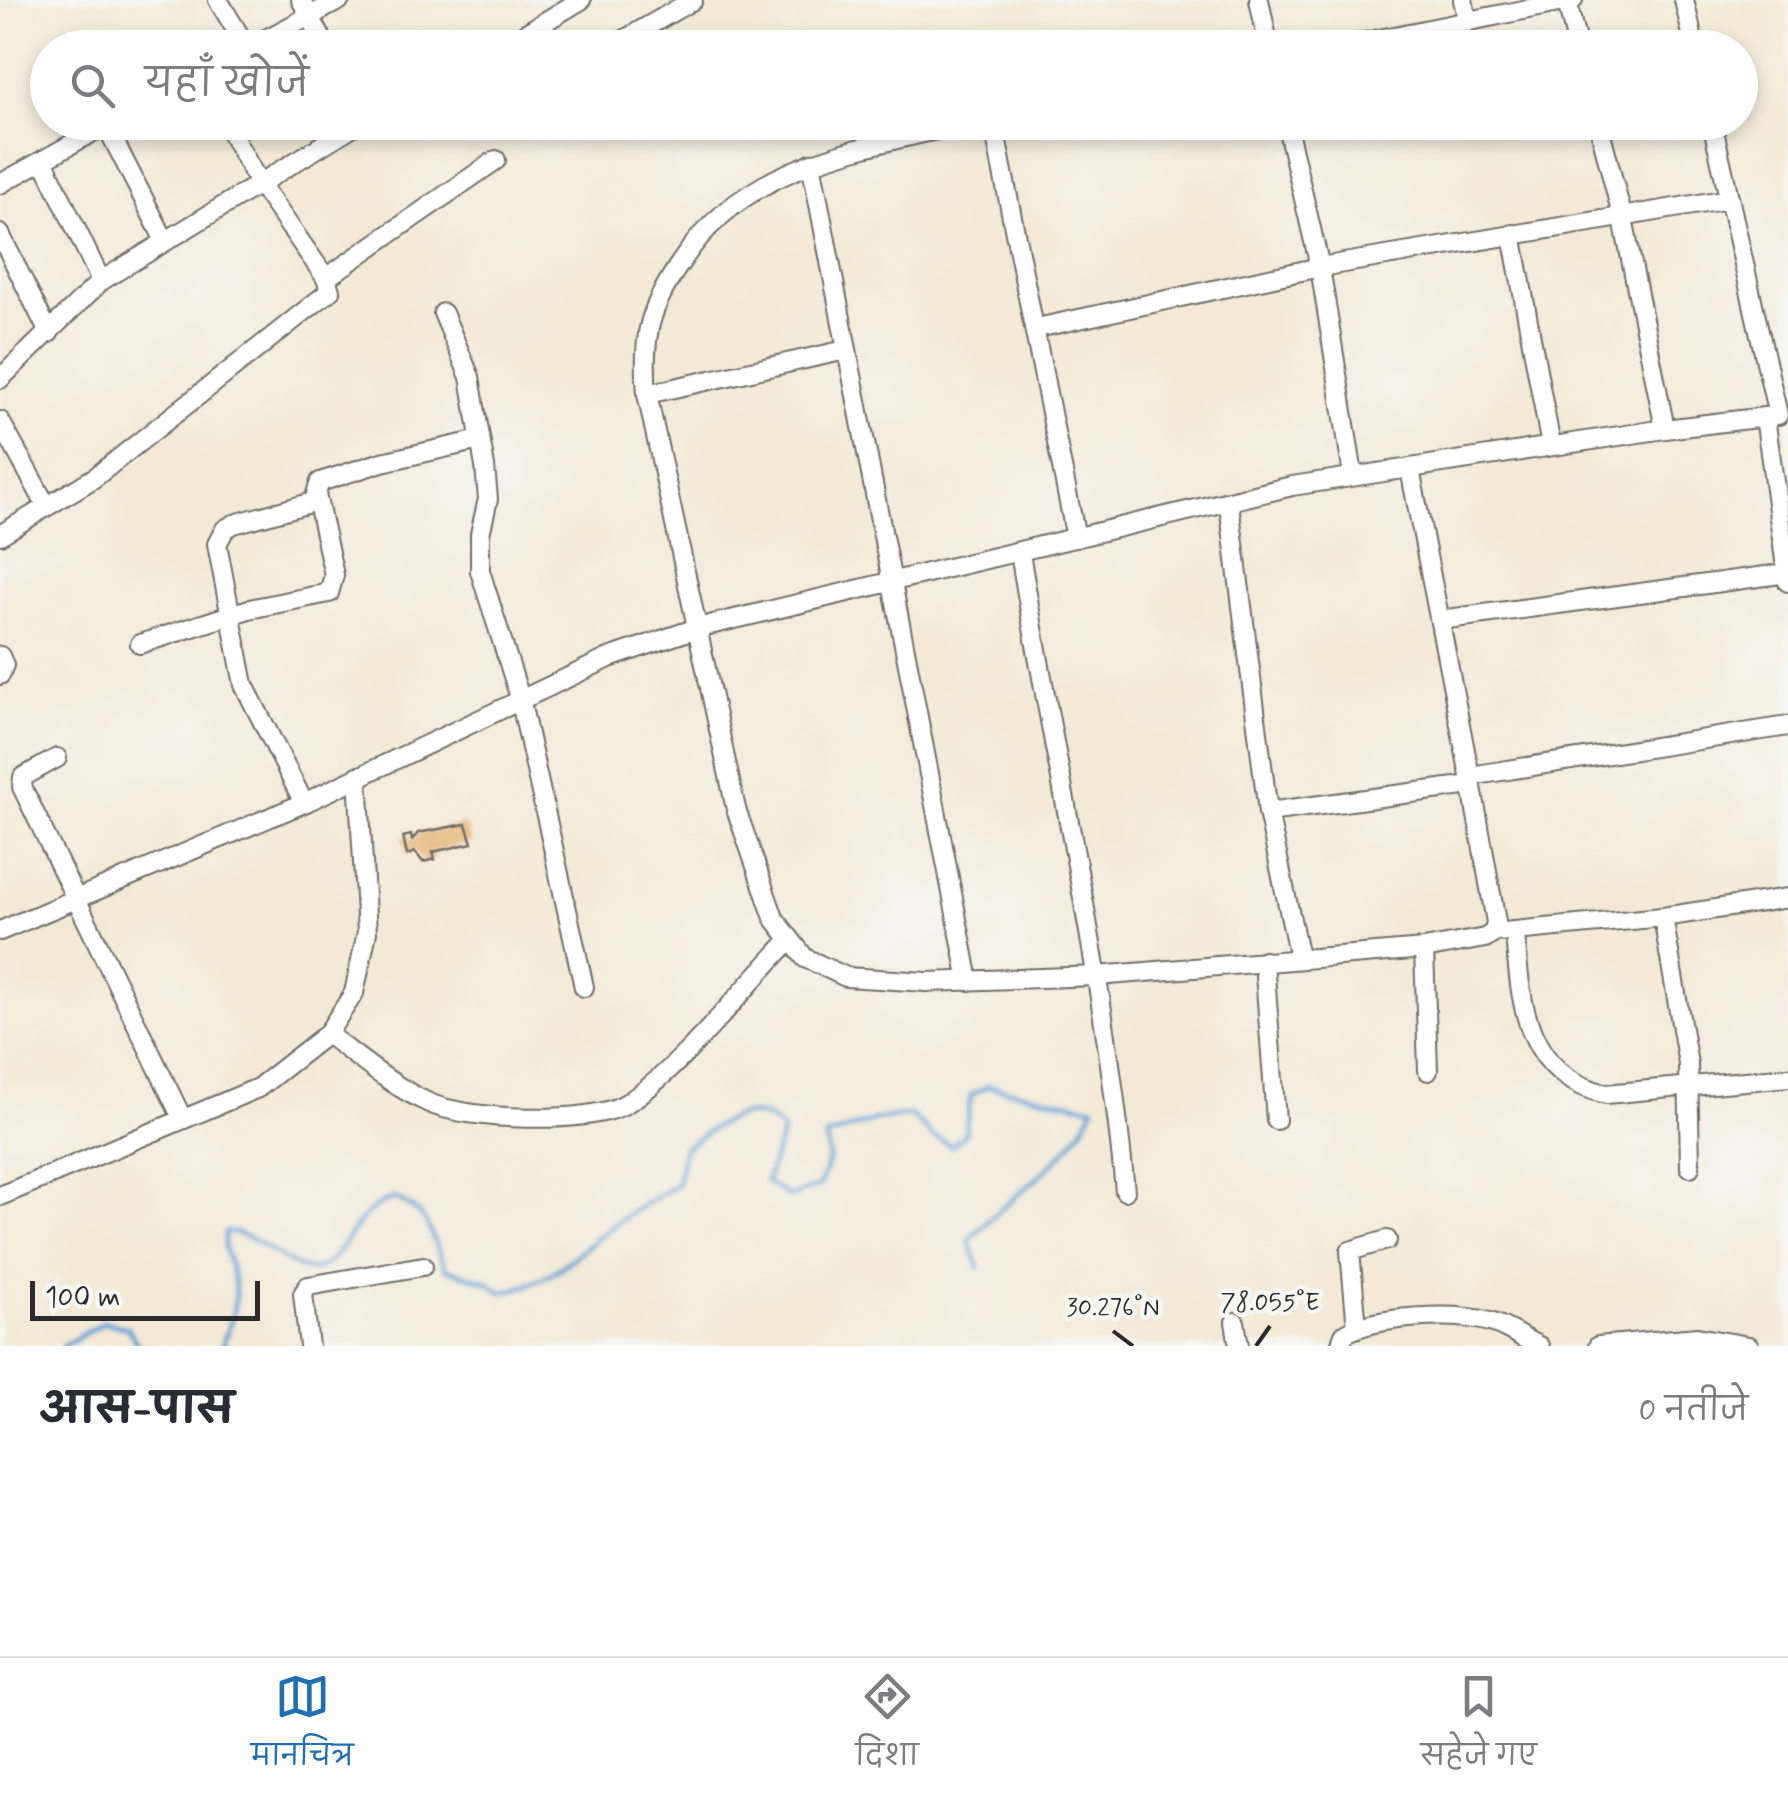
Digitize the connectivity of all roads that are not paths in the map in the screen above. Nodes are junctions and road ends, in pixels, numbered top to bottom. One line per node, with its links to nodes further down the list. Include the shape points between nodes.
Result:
1 (218, 0): 11 (street)
2 (340, 0): 9 (street)
3 (580, 0): 13 (street)
4 (694, 0): 14 (street)
5 (1259, 0): 15 (street)
6 (1463, 0): 10 (street)
7 (1684, 0): 18 (street)
8 (1570, 1): 10 (street); 17 (street)
9 (306, 8): 12 (street)
10 (1468, 22): 16 (street)
11 (237, 30)
12 (274, 30)
13 (531, 30)
14 (642, 30)
15 (1265, 30)
16 (1427, 30)
17 (1575, 30)
18 (1690, 30)
19 (79, 140): 28 (street)
20 (116, 140): 37 (street)
21 (235, 140): 31 (street)
22 (330, 140): 31 (street)
23 (899, 140): 30 (street)
24 (998, 140): 42 (street)
25 (1290, 140): 38 (street)
26 (1603, 140): 34 (street)
27 (1716, 140): 33 (street)
28 (43, 160): 32 (street); 40 (street)
29 (496, 160): 39 (street)
30 (811, 162): 44 (street); 46 (street, via 744,194 686,254 651,311)
31 (259, 183): 37 (street); 39 (street)
32 (0, 184)
33 (1729, 199): 34 (street); 47 (street)
34 (1623, 218): 36 (street); 49 (street)
35 (0, 234): 43 (street)
36 (1512, 234): 38 (street); 51 (street)
37 (164, 241): 40 (street)
38 (1320, 267): 42 (street); 53 (street)
39 (326, 278): 56 (street, via 328,295 94,478)
40 (101, 281): 43 (street)
41 (443, 312): 50 (street, via 467,366)
42 (1038, 328): 58 (street)
43 (49, 333): 45 (street)
44 (846, 350): 46 (street); 61 (street)
45 (0, 379)
46 (647, 394): 64 (street)
47 (1777, 416): 49 (street); 60 (street)
48 (0, 421): 56 (street)
49 (1665, 429): 51 (street)
50 (480, 440): 54 (street, via 326,477 316,488); 68 (street, via 488,499 480,571)
51 (1551, 446): 52 (street)
52 (1410, 468): 53 (street); 63 (street)
53 (1354, 475): 55 (street)
54 (317, 501): 62 (street, via 234,524 220,536); 62 (street, via 332,590)
55 (1229, 504): 58 (street); 74 (street)
56 (46, 506): 57 (street)
57 (0, 535)
58 (1076, 538): 59 (street)
59 (1020, 553): 61 (street); 85 (street)
60 (1787, 576): 63 (street)
61 (895, 583): 64 (street); 86 (street)
62 (230, 615): 65 (street); 73 (street, via 248,696)
63 (1440, 620): 72 (street)
64 (697, 628): 68 (street); 81 (street, via 736,809)
65 (140, 644)
66 (0, 656): 67 (street)
67 (0, 675)
68 (520, 698): 71 (street); 87 (street)
69 (1788, 726): 72 (street)
70 (57, 758): 75 (street, via 21,782)
71 (358, 776): 73 (street); 88 (street, via 367,932 354,994)
72 (1470, 781): 74 (street); 79 (street)
73 (304, 804): 75 (street)
74 (1268, 812): 83 (street)
75 (78, 895): 78 (street); 92 (street)
76 (1788, 898): 77 (street)
77 (1663, 917): 80 (street); 91 (street)
78 (0, 931)
79 (1494, 932): 80 (street); 82 (street)
80 (1515, 932): 91 (street, via 1528,1029 1554,1065 1606,1094)
81 (788, 942): 86 (street, via 804,958 846,977); 88 (street, via 636,1096 595,1113 446,1108 400,1087)
82 (1424, 948): 83 (street); 89 (street)
83 (1299, 957): 84 (street)
84 (1264, 961): 85 (street); 93 (street)
85 (1097, 976): 86 (street); 95 (street)
86 (970, 981)
87 (584, 987)
88 (326, 1034): 92 (street, via 258,1088)
89 (1428, 1071)
90 (1788, 1078): 91 (street)
91 (1690, 1087): 94 (street)
92 (182, 1118): 96 (street)
93 (1276, 1120)
94 (1690, 1167)
95 (1125, 1191)
96 (0, 1196)
97 (1387, 1240): 100 (street, via 1350,1251)
98 (423, 1266): 102 (street, via 308,1286)
99 (1235, 1322): 103 (street)
100 (1357, 1328): 101 (street, via 1473,1319 1495,1323); 104 (street, via 1344,1334)
101 (1529, 1344)
102 (309, 1346)
103 (1239, 1346)
104 (1340, 1346)
105 (1598, 1346): 106 (street, via 1696,1337)
106 (1749, 1346)

